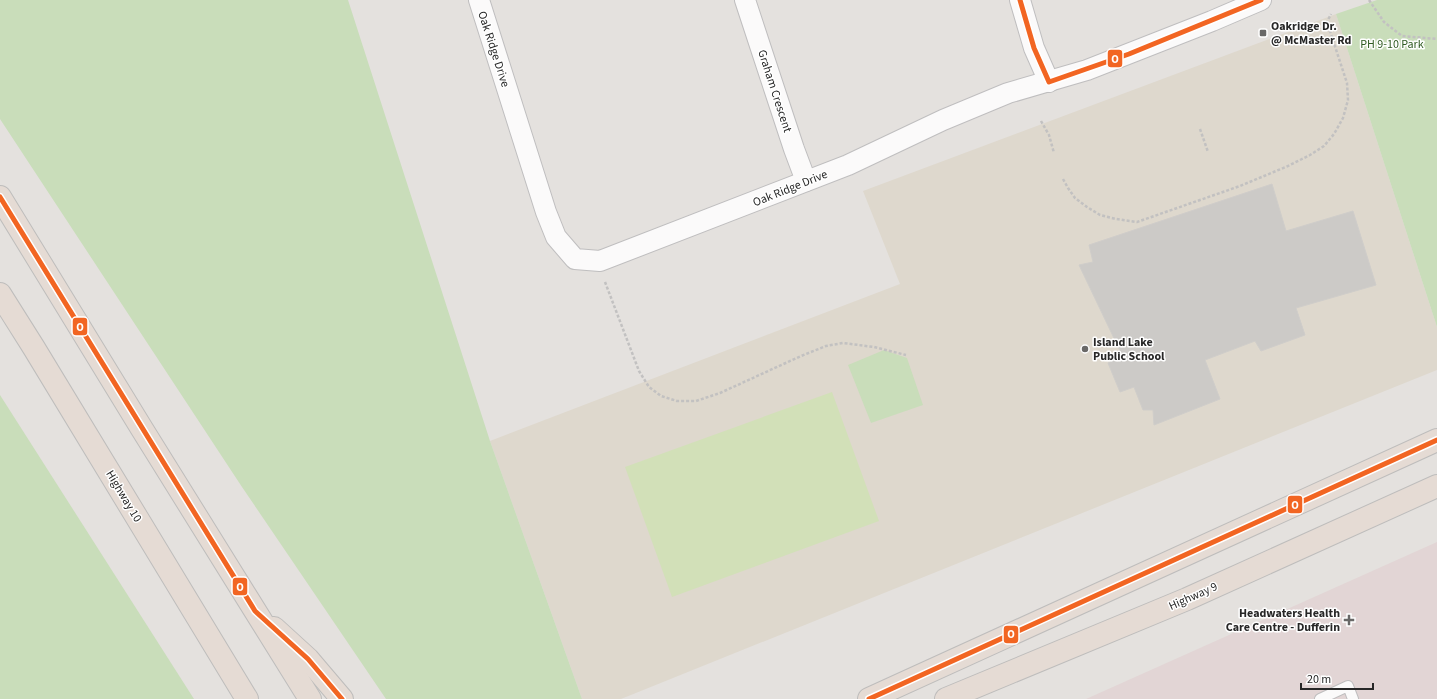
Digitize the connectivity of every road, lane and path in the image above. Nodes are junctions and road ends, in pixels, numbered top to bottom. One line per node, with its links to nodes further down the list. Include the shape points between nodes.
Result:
1 (479, 0): 14 (street, Oak Ridge Drive, via 546,212 556,238 575,259 600,261)
2 (745, 0): 14 (street, Graham Crescent)
3 (1020, 0): 8 (street, via 1034,48)
4 (1261, 0): 8 (street, Oak Ridge Drive, via 1087,70)
5 (1369, 0): 7 (path, via 1384,22 1402,36)
6 (1331, 14): 13 (path, via 1327,22 1348,84 1348,100 1343,118 1334,134 1324,146 1310,155 1240,186 1137,222 1100,215 1075,198)
7 (1437, 39)
8 (1049, 82): 14 (street, Oak Ridge Drive, via 1001,96 848,165)
9 (1040, 121): 11 (path, via 1049,135)
10 (1200, 129): 12 (path)
11 (1054, 152)
12 (1208, 152)
13 (1063, 179)
14 (806, 181)
15 (0, 197): 21 (highway)
16 (605, 282): 18 (path, via 639,371 649,387 661,396 677,400 696,401 720,393 826,346 843,343)
17 (0, 294): 22 (highway, Highway 10)
18 (906, 355)
19 (1437, 440): 25 (highway)
20 (1437, 486): 26 (highway, Highway 9, via 1187,599)
21 (255, 611): 23 (highway); 24 (highway, via 308,659)
22 (247, 699)
23 (310, 699)
24 (342, 699)
25 (869, 699)
26 (946, 699)
27 (1320, 699): 28 (lane, via 1348,686)
28 (1353, 699)

